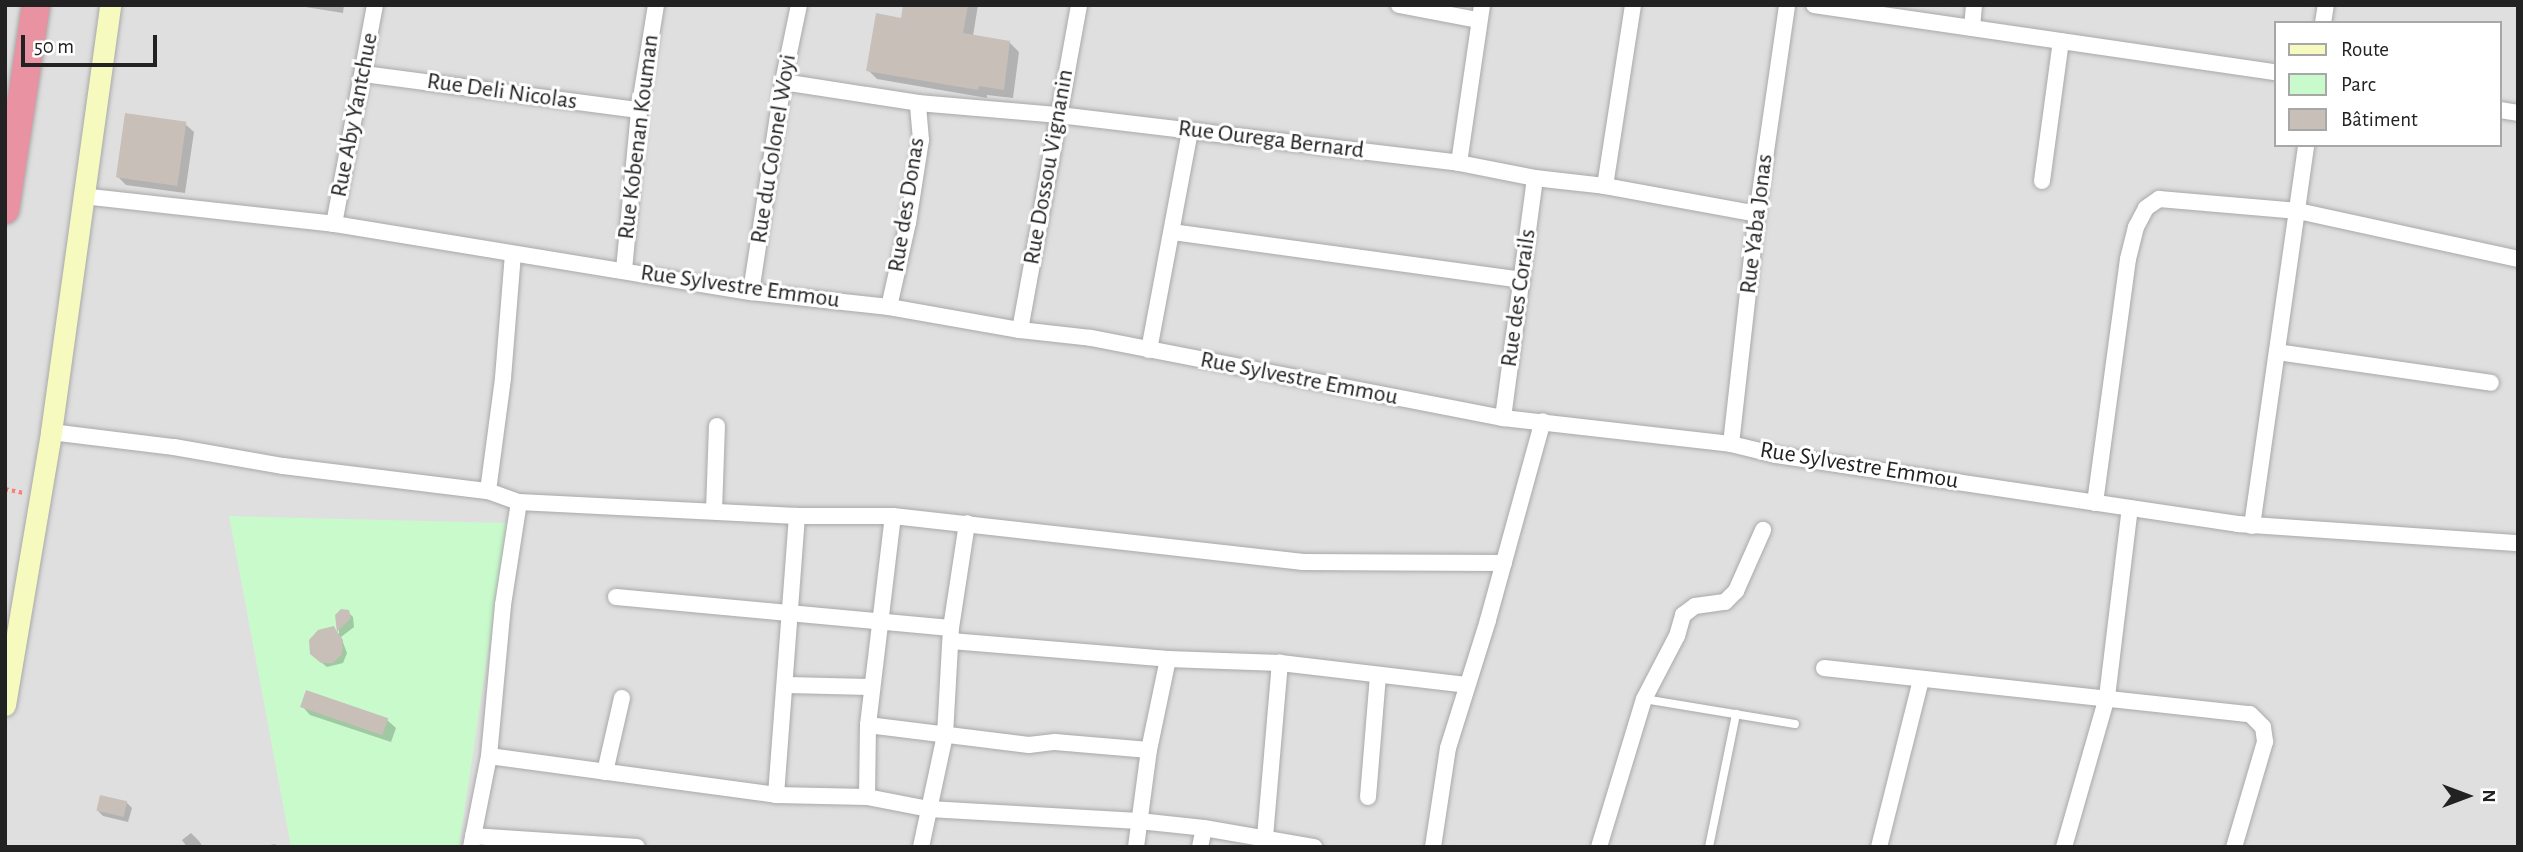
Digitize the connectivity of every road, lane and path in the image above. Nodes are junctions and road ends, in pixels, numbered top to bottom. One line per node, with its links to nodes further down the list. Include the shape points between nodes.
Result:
1 (36, 5): 28 (highway)
2 (110, 5): 27 (street)
3 (375, 5): 16 (street, Rue Aby Yantchue)
4 (656, 5): 19 (street, Rue Kobenan Kouman)
5 (799, 5): 17 (street, Rue du Colonel Woyi)
6 (1079, 5): 20 (street, Rue Dossou Vignanin)
7 (1399, 5): 12 (street)
8 (1633, 5): 26 (street)
9 (1787, 5): 30 (street, Rue Yaba Jonas)
10 (1814, 5): 13 (street)
11 (1974, 5): 13 (street)
12 (1480, 13): 23 (street)
13 (1972, 28): 14 (street)
14 (2061, 41): 15 (street); 25 (street)
15 (2274, 72)
16 (364, 74): 19 (street, Rue Deli Nicolas); 31 (street, Rue Aby Yantchue)
17 (783, 82): 18 (street, Rue Ourega Bernard); 37 (street, Rue du Colonel Woyi)
18 (918, 103): 20 (street, Rue Ourega Bernard); 38 (street, Rue des Donas, via 921,140)
19 (639, 110): 35 (street, Rue Kobenan Kouman)
20 (1059, 115): 21 (street, Rue Ourega Bernard); 39 (street, Rue Dossou Vignanin)
21 (1190, 131): 23 (street, Rue Ourega Bernard); 32 (street)
22 (2306, 147): 29 (street)
23 (1459, 163): 24 (street, Rue Ourega Bernard)
24 (1535, 178): 26 (street, Rue Ourega Bernard); 36 (street, Rue des Corails)
25 (2042, 181)
26 (1605, 186): 30 (street, Rue Ourega Bernard)
27 (82, 196): 31 (street, Rue Sylvestre Emmou); 46 (street)
28 (5, 210)
29 (2298, 211): 34 (street); 41 (street); 50 (street, via 2175,198 2159,199 2146,208 2128,259)
30 (1757, 214): 47 (street, Rue Yaba Jonas)
31 (334, 224): 33 (street, Rue Sylvestre Emmou)
32 (1172, 232): 36 (street); 40 (street)
33 (513, 254): 35 (street, Rue Sylvestre Emmou); 48 (street)
34 (2518, 259)
35 (624, 270): 37 (street, Rue Sylvestre Emmou)
36 (1521, 280): 43 (street, Rue des Corails)
37 (751, 292): 38 (street, Rue Sylvestre Emmou)
38 (889, 307): 39 (street, Rue Sylvestre Emmou)
39 (1020, 330): 40 (street, Rue Sylvestre Emmou)
40 (1149, 350): 43 (street, Rue Sylvestre Emmou)
41 (2277, 352): 42 (street); 56 (street)
42 (2491, 383)
43 (1503, 418): 44 (street, Rue Sylvestre Emmou)
44 (1543, 421): 47 (street, Rue Sylvestre Emmou); 59 (street)
45 (717, 426): 52 (street)
46 (51, 432): 48 (street, via 174,447 283,467); 75 (street)
47 (1731, 444): 50 (street, Rue Sylvestre Emmou, via 1776,455)
48 (488, 491): 49 (street)
49 (519, 502): 52 (street); 81 (street, via 503,605)
50 (2095, 503): 51 (street, Rue Sylvestre Emmou)
51 (2130, 508): 56 (street, Rue Sylvestre Emmou); 72 (street)
52 (714, 511): 53 (street)
53 (797, 516): 54 (street); 61 (street)
54 (893, 516): 55 (street); 62 (street)
55 (967, 523): 59 (street, via 1303,562); 63 (street)
56 (2252, 526): 58 (street, Rue Sylvestre Emmou)
57 (1763, 530): 74 (street, via 1736,592 1725,602 1686,610)
58 (2518, 543)
59 (1504, 564): 70 (street)
60 (616, 597): 61 (street)
61 (789, 611): 62 (street); 69 (street)
62 (882, 622): 63 (street); 71 (street)
63 (951, 635): 64 (street); 79 (street)
64 (1168, 659): 65 (street); 80 (street)
65 (1280, 663): 67 (street); 89 (street)
66 (1824, 668): 68 (street, via 1894,673)
67 (1378, 675): 70 (street); 85 (street)
68 (1921, 680): 72 (street); 99 (street)
69 (785, 685): 71 (street); 83 (street)
70 (1467, 685): 96 (street, via 1448,748)
71 (872, 687): 78 (street)
72 (2107, 697): 100 (street); 101 (street, via 2256,718 2265,742)
73 (622, 698): 82 (street)
74 (1644, 699): 76 (lane); 97 (street)
75 (5, 705)
76 (1736, 714): 77 (lane); 98 (lane)
77 (1795, 724)
78 (868, 725): 79 (street); 84 (street)
79 (945, 735): 80 (street, via 1029,745 1055,741); 86 (street)
80 (1149, 750): 87 (street)
81 (489, 756): 82 (street); 90 (street)
82 (605, 772): 83 (street)
83 (776, 794): 84 (street)
84 (867, 797): 86 (street)
85 (1368, 797)
86 (929, 809): 87 (street); 92 (street)
87 (1139, 821): 88 (street); 93 (street)
88 (1204, 828): 89 (street); 94 (street)
89 (1265, 837): 95 (street)
90 (472, 841): 91 (street)
91 (637, 847)
92 (922, 847)
93 (1136, 847)
94 (1200, 847)
95 (1314, 847)
96 (1433, 847)
97 (1599, 847)
98 (1709, 847)
99 (1879, 847)
100 (2064, 847)
101 (2234, 847)

